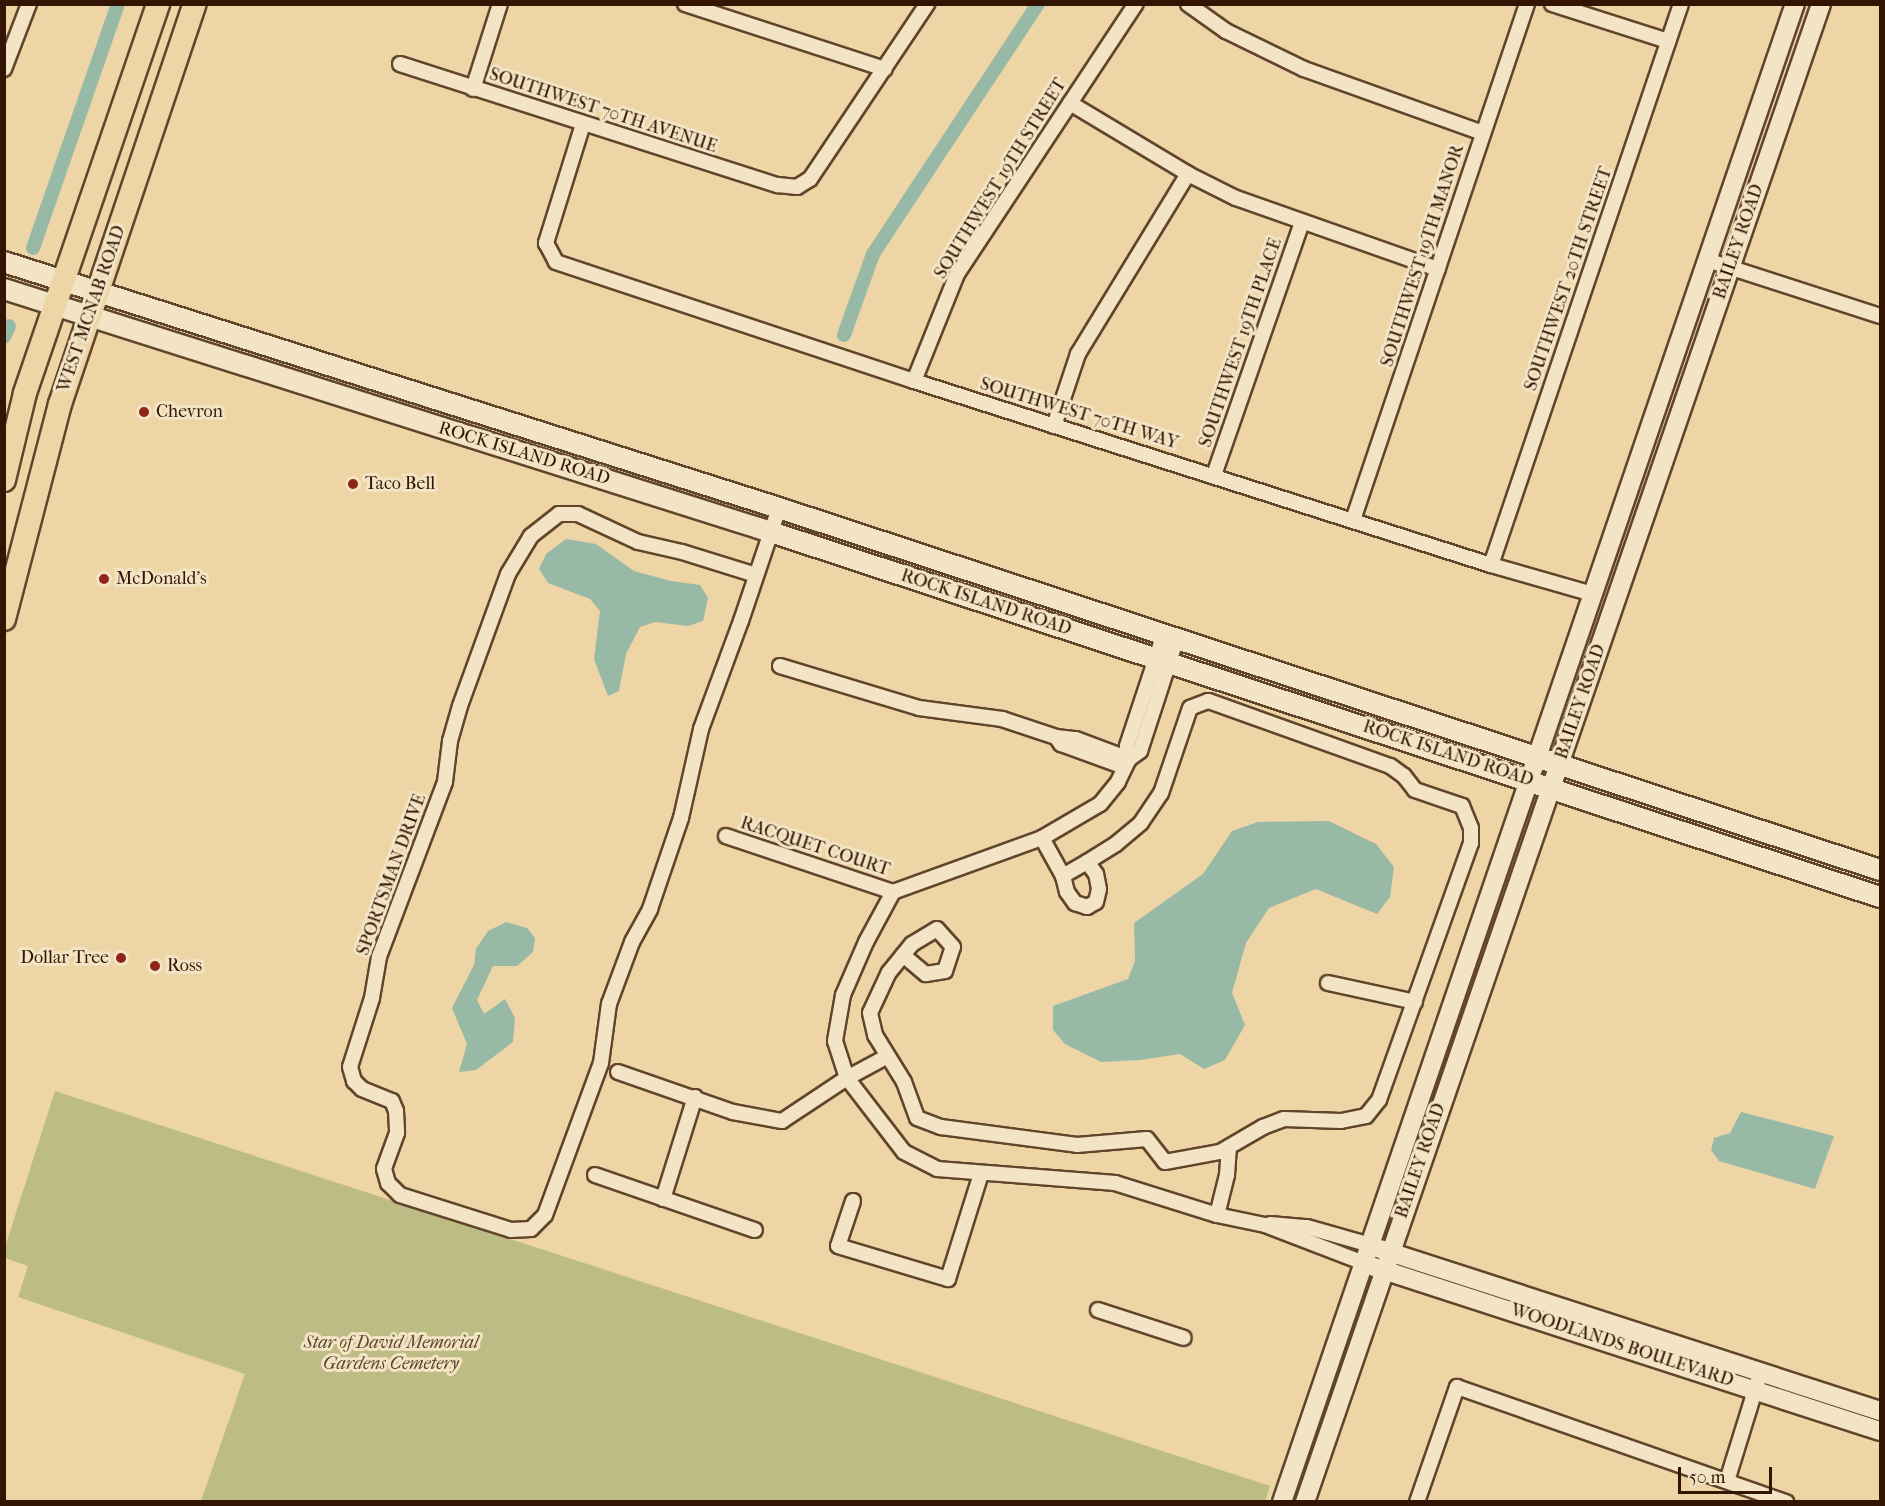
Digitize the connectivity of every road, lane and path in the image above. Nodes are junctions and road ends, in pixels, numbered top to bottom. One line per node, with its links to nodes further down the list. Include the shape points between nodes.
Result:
1 (29, 4): 16 (street)
2 (158, 4): 28 (main road, WEST MCNAB ROAD)
3 (195, 4): 30 (main road, WEST MCNAB ROAD)
4 (500, 4): 18 (street)
5 (685, 4): 17 (street)
6 (927, 4): 17 (street)
7 (1136, 4): 19 (street, SOUTHWEST 19TH STREET)
8 (1188, 4): 21 (street, via 1226,31 1304,69)
9 (1527, 4): 21 (street, SOUTHWEST 19TH MANOR)
10 (1552, 4): 14 (street)
11 (1681, 4): 14 (street, SOUTHWEST 20TH STREET)
12 (1795, 4): 24 (street, BAILEY ROAD)
13 (1821, 4): 26 (street, BAILEY ROAD)
14 (1668, 41): 41 (street, SOUTHWEST 20TH STREET)
15 (400, 64): 18 (street, SOUTHWEST 70TH AVENUE)
16 (4, 69)
17 (885, 69): 20 (street, SOUTHWEST 70TH AVENUE, via 810,179 797,187 778,185)
18 (472, 89): 20 (street, SOUTHWEST 70TH AVENUE)
19 (1070, 104): 22 (street); 34 (street, SOUTHWEST 19TH STREET, via 957,274)
20 (583, 124): 34 (street, SOUTHWEST 70TH WAY, via 546,243 556,262)
21 (1483, 133): 27 (street, SOUTHWEST 19TH MANOR)
22 (1188, 174): 23 (street, via 1236,198); 35 (street, via 1078,354)
23 (1302, 222): 27 (street); 36 (street, SOUTHWEST 19TH PLACE)
24 (1707, 261): 26 (street); 43 (street, BAILEY ROAD)
25 (4, 262): 28 (main road, ROCK ISLAND ROAD)
26 (1730, 268): 32 (street); 50 (street, BAILEY ROAD)
27 (1438, 269): 39 (street, SOUTHWEST 19TH MANOR)
28 (63, 281): 30 (main road, ROCK ISLAND ROAD); 31 (main road, WEST MCNAB ROAD)
29 (4, 289): 31 (main road, ROCK ISLAND ROAD)
30 (98, 293): 33 (main road, WEST MCNAB ROAD); 38 (main road, ROCK ISLAND ROAD)
31 (55, 306): 33 (main road, ROCK ISLAND ROAD); 37 (main road, WEST MCNAB ROAD, via 25,393)
32 (1881, 316)
33 (90, 317): 40 (main road, ROCK ISLAND ROAD); 44 (main road, WEST MCNAB ROAD, via 60,404)
34 (914, 381): 35 (street, SOUTHWEST 70TH WAY)
35 (1054, 426): 36 (street, SOUTHWEST 70TH WAY)
36 (1214, 475): 39 (street, SOUTHWEST 70TH WAY)
37 (4, 480)
38 (779, 508): 40 (street, SPORTSMAN DRIVE); 45 (main road, ROCK ISLAND ROAD)
39 (1353, 520): 41 (street, SOUTHWEST 70TH WAY)
40 (771, 532): 42 (street, SPORTSMAN DRIVE); 46 (main road, ROCK ISLAND ROAD)
41 (1491, 566): 43 (street, SOUTHWEST 70TH WAY)
42 (756, 575): 42 (street, SPORTSMAN DRIVE, via 701,729 684,808 650,909 632,942 609,1004 601,1063 545,1215 531,1228 511,1230 400,1195 388,1183 384,1169 397,1132 396,1111 392,1101 362,1089 354,1081 350,1067 372,998 379,957 445,782 450,741 508,574 531,536 558,514 578,514 638,542)
43 (1593, 594): 48 (street, BAILEY ROAD)
44 (4, 619)
45 (1171, 636): 46 (street); 48 (main road, ROCK ISLAND ROAD)
46 (1162, 661): 49 (street, via 1140,751); 51 (main road, ROCK ISLAND ROAD)
47 (780, 666): 49 (street, via 919,708 1002,719 1056,737 1076,739)
48 (1537, 758): 50 (main road, ROCK ISLAND ROAD); 51 (street, BAILEY ROAD)
49 (1128, 763): 54 (street, via 1100,804)
50 (1559, 765): 52 (street, BAILEY ROAD); 56 (main road, ROCK ISLAND ROAD)
51 (1529, 780): 52 (main road, ROCK ISLAND ROAD); 75 (street, BAILEY ROAD)
52 (1551, 787): 59 (main road, ROCK ISLAND ROAD); 76 (street, BAILEY ROAD)
53 (726, 836): 58 (street, RACQUET COURT)
54 (1042, 838): 57 (street); 58 (street)
55 (1087, 862): 57 (street); 57 (street, via 1096,874 1099,889 1095,902 1088,906 1075,903 1066,892); 62 (street, via 1141,823 1161,793 1190,708 1208,701 1390,766 1415,790 1462,806 1471,828 1471,843)
56 (1881, 870)
57 (1063, 876)
58 (893, 892): 65 (street, via 843,995 835,1041)
59 (1881, 897)
60 (903, 955): 63 (street, via 870,1013)
61 (1328, 982): 62 (street)
62 (1415, 1002): 67 (street, via 1380,1100 1366,1116 1341,1121 1284,1119)
63 (886, 1057): 65 (street); 67 (street, via 904,1082 916,1118 941,1127 1077,1145 1147,1139 1165,1162)
64 (618, 1072): 66 (street)
65 (847, 1078): 66 (street, via 782,1122 733,1112); 68 (street, via 904,1152 937,1169)
66 (695, 1097): 70 (street)
67 (1229, 1147): 72 (street)
68 (981, 1174): 71 (street, via 948,1280 838,1246); 72 (street, via 1017,1173 1115,1183)
69 (595, 1175): 70 (street)
70 (663, 1199): 74 (street)
71 (853, 1201)
72 (1217, 1215): 73 (street)
73 (1265, 1225): 75 (street, via 1307,1227); 77 (street)
74 (755, 1230)
75 (1370, 1245): 76 (street, WOODLANDS BOULEVARD); 77 (street, BAILEY ROAD)
76 (1390, 1253): 78 (street, BAILEY ROAD); 81 (street, WOODLANDS BOULEVARD)
77 (1364, 1263): 78 (street, WOODLANDS BOULEVARD); 86 (street, BAILEY ROAD)
78 (1384, 1270): 82 (street, WOODLANDS BOULEVARD); 87 (street, BAILEY ROAD)
79 (1098, 1310): 80 (street)
80 (1184, 1338)
81 (1761, 1371): 82 (street); 83 (street, WOODLANDS BOULEVARD)
82 (1755, 1389): 84 (street, WOODLANDS BOULEVARD); 85 (street)
83 (1881, 1411)
84 (1881, 1431)
85 (1726, 1481): 88 (street, via 1457,1387); 89 (street)
86 (1282, 1502)
87 (1305, 1502)
88 (1417, 1502)
89 (1786, 1502)

